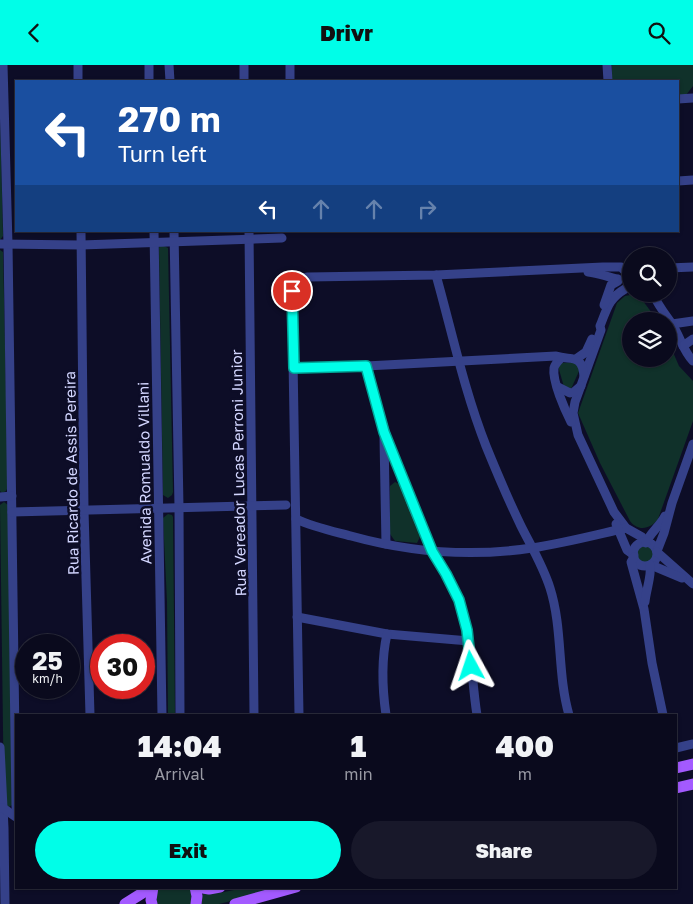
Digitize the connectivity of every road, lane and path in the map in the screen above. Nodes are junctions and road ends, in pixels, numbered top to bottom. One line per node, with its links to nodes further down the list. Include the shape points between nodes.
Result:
1 (3, 65): 23 (street)
2 (78, 65): 8 (street)
3 (149, 65): 9 (street)
4 (169, 65): 10 (street)
5 (244, 65): 11 (street)
6 (290, 65): 12 (street)
7 (608, 65): 13 (street)
8 (78, 80)
9 (149, 80)
10 (170, 80)
11 (244, 80)
12 (290, 80)
13 (608, 80)
14 (693, 180): 15 (street)
15 (679, 181)
16 (81, 232): 24 (street, Rua Ricardo de Assis Pereira)
17 (154, 232): 21 (street, Avenida Romualdo Villani)
18 (174, 232): 22 (street)
19 (249, 236): 20 (street); 22 (street); 64 (street, Rua Vereador Lucas Perroni Junior)
20 (282, 238)
21 (155, 242): 22 (street); 24 (street); 65 (street, Avenida Romualdo Villani)
22 (174, 242): 63 (street)
23 (4, 244): 24 (street); 59 (street)
24 (81, 245): 66 (street, Rua Ricardo de Assis Pereira)
25 (622, 267): 28 (street)
26 (677, 267): 27 (street)
27 (693, 267)
28 (576, 269): 30 (street); 31 (street)
29 (622, 273): 31 (street)
30 (436, 275): 48 (street); 50 (street, via 297,279 292,301)
31 (618, 280): 32 (street); 38 (street, via 608,291 603,307)
32 (622, 286)
33 (622, 293): 38 (street, via 612,298)
34 (654, 302): 36 (street)
35 (657, 302): 36 (street)
36 (658, 305): 37 (street)
37 (663, 312)
38 (605, 315): 41 (street)
39 (693, 321): 40 (street)
40 (677, 323)
41 (600, 326): 47 (street, via 586,352); 52 (street)
42 (677, 333): 44 (street)
43 (693, 339): 44 (street)
44 (689, 354)
45 (521, 358): 46 (street); 48 (street); 51 (street, via 544,362)
46 (561, 358): 47 (street); 51 (street)
47 (576, 359): 52 (street, via 582,365)
48 (458, 360): 49 (street); 72 (street, via 485,443)
49 (366, 366): 50 (street); 55 (street)
50 (294, 368): 68 (street)
51 (554, 370): 54 (street)
52 (584, 376): 53 (street)
53 (581, 385): 54 (street, via 570,393); 56 (street, via 573,409)
54 (558, 387): 56 (street)
55 (384, 432): 71 (street); 73 (street)
56 (578, 435): 69 (street)
57 (693, 444): 58 (street)
58 (690, 465): 61 (street)
59 (12, 496): 60 (street); 67 (street)
60 (0, 497)
61 (672, 503): 70 (street, via 662,523); 74 (street)
62 (286, 505): 64 (street)
63 (179, 507): 64 (street); 65 (street); 84 (street)
64 (251, 507): 85 (street, Rua Vereador Lucas Perroni Junior)
65 (158, 508): 66 (street); 83 (street, Avenida Romualdo Villani)
66 (84, 510): 67 (street); 82 (street, Rua Ricardo de Assis Pereira)
67 (12, 512): 91 (street)
68 (296, 519): 71 (street); 79 (street)
69 (621, 529): 70 (street, via 642,537); 72 (street); 75 (street, via 627,550)
70 (646, 543): 74 (street); 75 (street, via 638,545)
71 (386, 544): 73 (street)
72 (532, 548): 73 (street, via 465,553); 89 (street, via 554,602 562,683)
73 (432, 551): 81 (street, via 459,600)
74 (657, 551): 76 (street); 77 (street)
75 (634, 556): 76 (street, via 640,565); 78 (street, via 631,562)
76 (651, 565): 77 (street); 78 (street)
77 (691, 583)
78 (644, 609): 90 (street)
79 (297, 617): 80 (street); 86 (street)
80 (387, 633): 81 (street); 87 (street, via 383,653)
81 (469, 641): 88 (street)
82 (90, 714)
83 (162, 714)
84 (180, 714)
85 (254, 714)
86 (299, 714)
87 (386, 714)
88 (477, 714)
89 (569, 714)
90 (663, 714)
91 (15, 733)
92 (693, 744): 93 (street)
93 (677, 748)
94 (0, 749): 99 (street)
95 (693, 764): 96 (main road)
96 (677, 768)
97 (693, 784): 98 (main road)
98 (677, 788)
99 (1, 808): 100 (street); 102 (street)
100 (15, 817)
101 (15, 819): 102 (street)
102 (4, 829): 103 (street)
103 (2, 874): 108 (street)
104 (150, 889): 109 (main road)
105 (153, 889): 110 (main road)
106 (196, 889): 111 (main road)
107 (289, 889): 112 (main road)
108 (5, 904)
109 (125, 904)
110 (152, 904)
111 (196, 904)
112 (235, 904)

